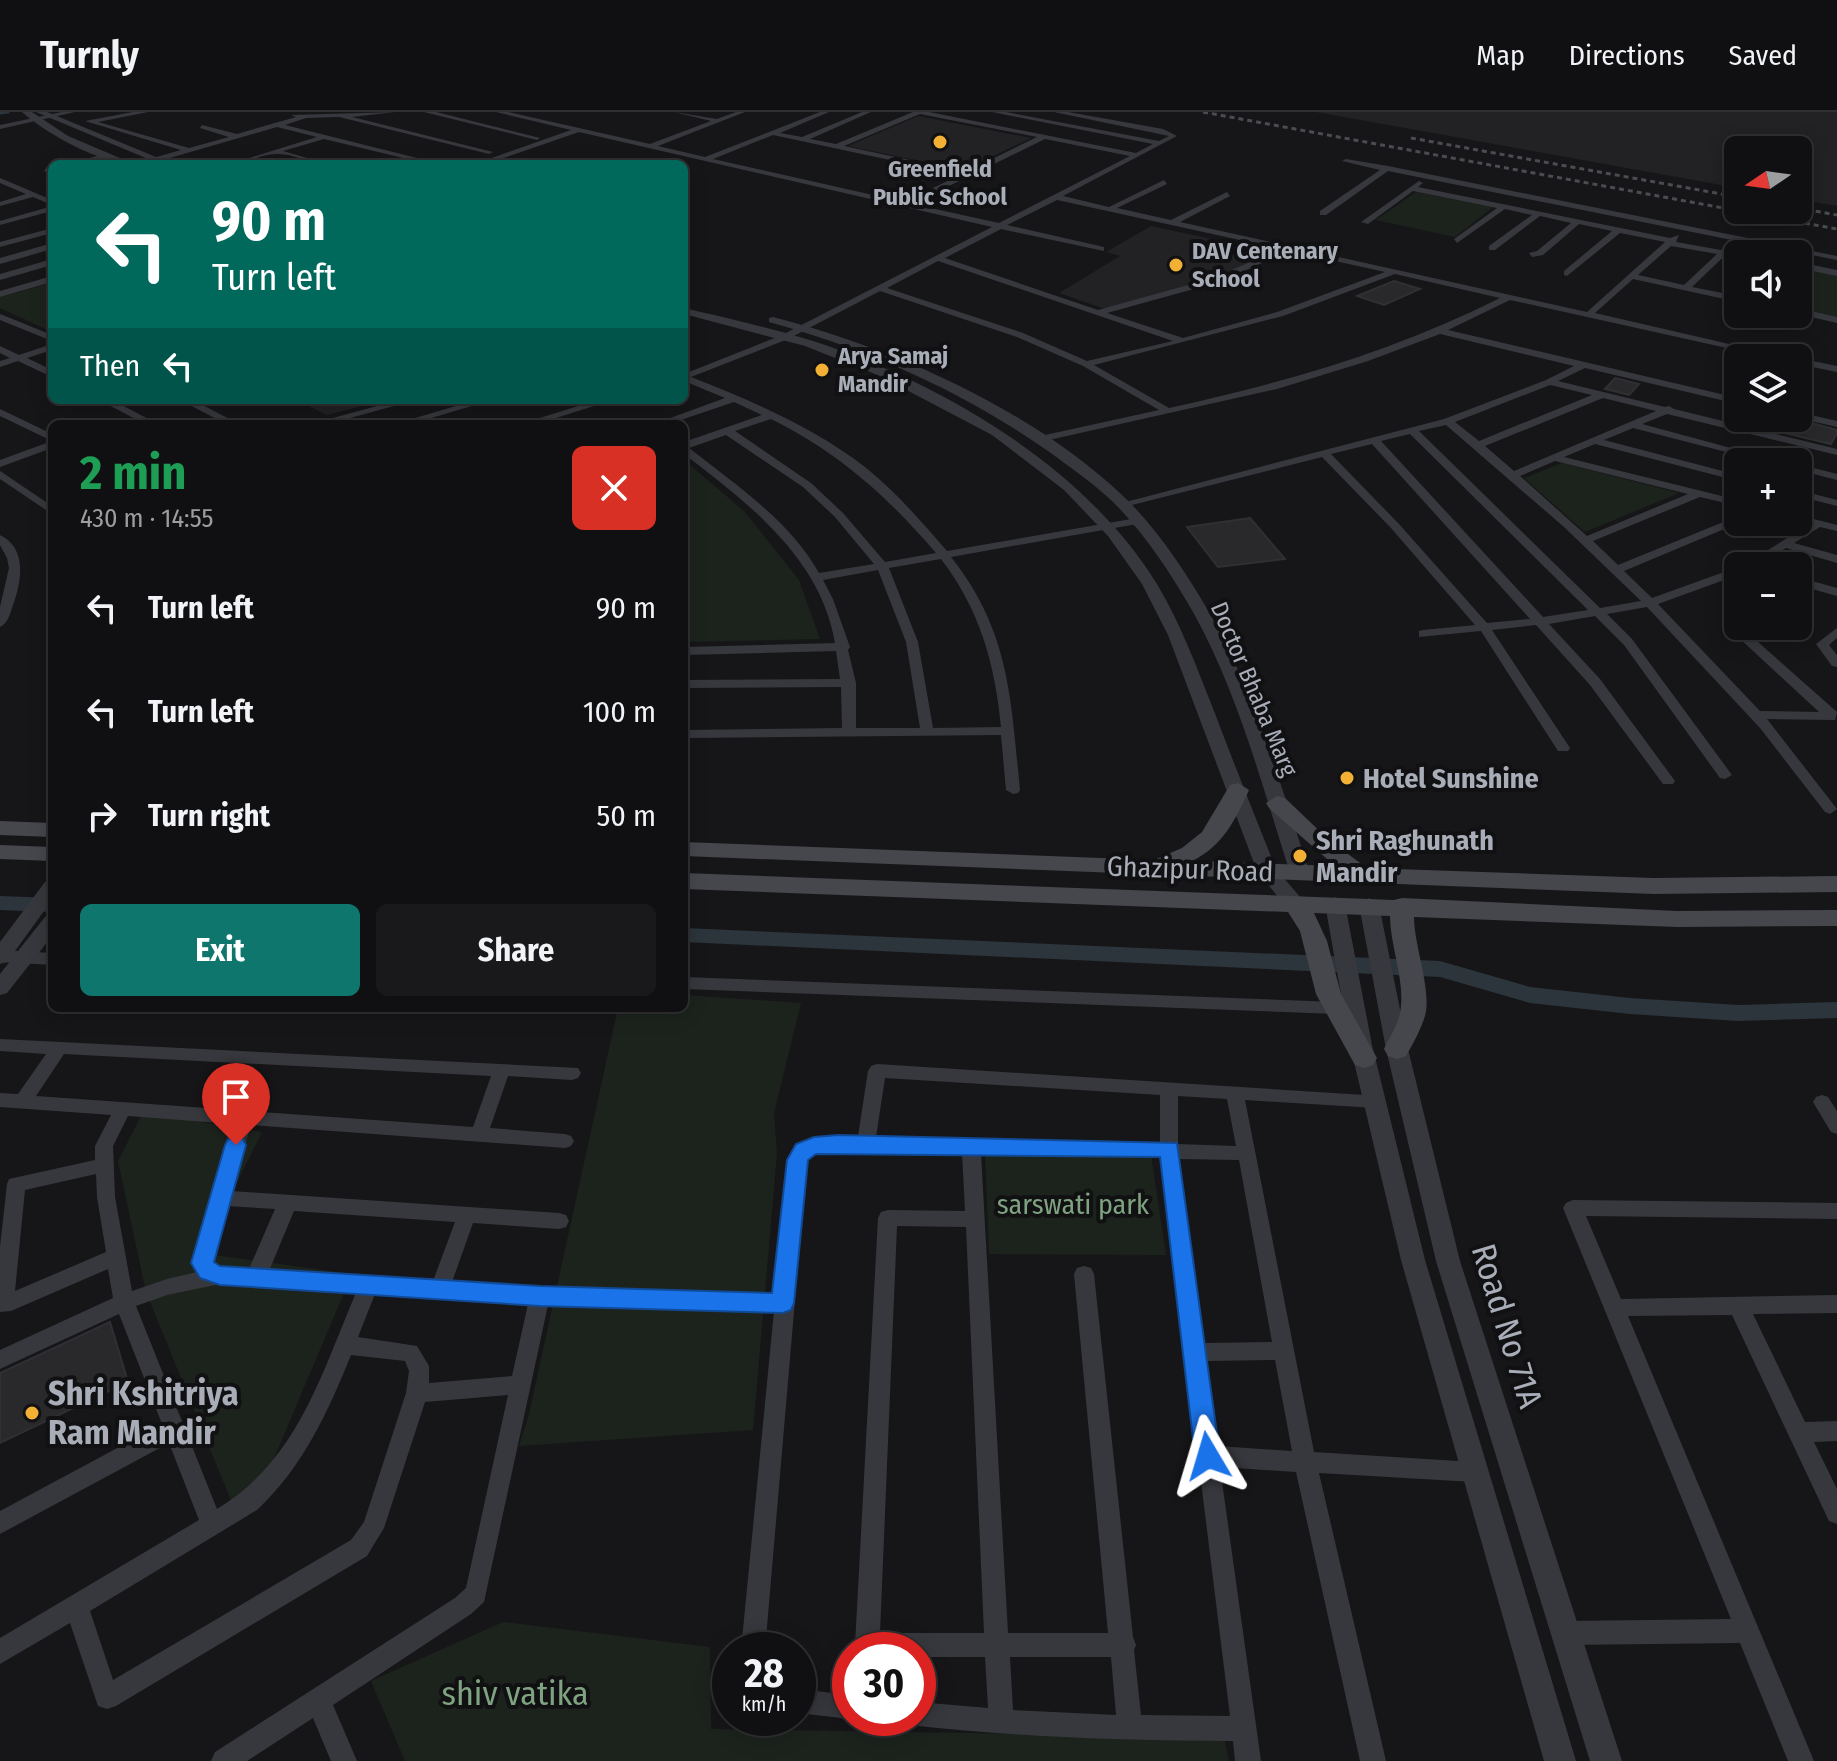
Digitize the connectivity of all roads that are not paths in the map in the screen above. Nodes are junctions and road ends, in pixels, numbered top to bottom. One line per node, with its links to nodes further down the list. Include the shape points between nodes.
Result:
1 (26, 112): 16 (street)
2 (72, 112): 19 (street)
3 (145, 112): 21 (street)
4 (283, 112): 20 (street)
5 (392, 112): 17 (street)
6 (427, 112): 32 (street)
7 (499, 112): 18 (street)
8 (677, 112): 15 (street)
9 (742, 112): 22 (street)
10 (826, 112): 28 (street)
11 (868, 112): 33 (street)
12 (919, 112): 31 (street); 36 (street)
13 (995, 112): 34 (street)
14 (1057, 112): 34 (street, via 1174,136)
15 (695, 114): 22 (street)
16 (38, 116): 19 (street); 25 (street); 41 (street)
17 (341, 116): 20 (street); 39 (street)
18 (535, 116): 27 (street)
19 (51, 117): 23 (street)
20 (304, 117): 24 (street)
21 (88, 121): 23 (street); 37 (street)
22 (718, 121): 35 (street)
23 (67, 124): 45 (street)
24 (277, 125): 29 (street); 30 (street)
25 (0, 127)
26 (202, 127): 29 (street)
27 (577, 130): 35 (street); 49 (street)
28 (772, 133): 33 (street); 42 (street)
29 (236, 137): 37 (street)
30 (323, 137): 38 (street); 48 (street)
31 (1043, 137): 40 (street); 52 (street)
32 (537, 138)
33 (802, 140): 36 (street)
34 (1160, 143): 40 (street)
35 (650, 147): 42 (street)
36 (836, 147): 52 (street)
37 (190, 150): 45 (street)
38 (275, 152): 46 (street); 47 (street)
39 (489, 152)
40 (1137, 155): 63 (street)
41 (105, 156): 43 (street); 44 (street)
42 (706, 159): 66 (street)
43 (88, 160)
44 (117, 160)
45 (156, 160)
46 (248, 160)
47 (308, 160)
48 (420, 160)
49 (491, 160)
50 (1346, 161): 51 (street)
51 (1388, 168): 53 (street); 70 (street)
52 (967, 174): 66 (street)
53 (1427, 177): 56 (street); 58 (street)
54 (0, 180): 57 (street)
55 (1164, 182): 69 (street)
56 (1464, 184): 62 (street); 72 (street)
57 (15, 187): 59 (street); 61 (street)
58 (1411, 188): 62 (street); 73 (street)
59 (0, 191)
60 (1227, 194): 76 (street)
61 (33, 195): 64 (street); 65 (street)
62 (1448, 196): 68 (street)
63 (1055, 197): 69 (street); 77 (street)
64 (0, 204)
65 (48, 204)
66 (905, 204): 77 (street)
67 (48, 207): 75 (street)
68 (1503, 207): 71 (street); 84 (street)
69 (1110, 209): 76 (street)
70 (1323, 213)
71 (1538, 214): 74 (street); 88 (street)
72 (1639, 218): 78 (street); 81 (street)
73 (1365, 222)
74 (1577, 222): 79 (street); 92 (street)
75 (0, 223)
76 (1172, 223): 90 (street)
77 (1000, 226): 89 (street); 94 (street)
78 (1686, 228): 82 (street); 85 (street)
79 (1618, 230): 81 (street); 100 (street)
80 (48, 232): 86 (street)
81 (1629, 232): 85 (street)
82 (1739, 238): 83 (street); 91 (street)
83 (1746, 240)
84 (1457, 241)
85 (1671, 242): 91 (street); 103 (street)
86 (0, 245)
87 (48, 247): 96 (street)
88 (1492, 248)
89 (1101, 249)
90 (1289, 249): 99 (street); 111 (street, via 1216,280)
91 (1723, 253): 106 (street)
92 (1532, 255)
93 (1812, 255): 95 (street)
94 (937, 258): 105 (street); 111 (street)
95 (1837, 258)
96 (0, 261)
97 (48, 263): 102 (street)
98 (1812, 268): 101 (street)
99 (1393, 272): 109 (street); 121 (street, via 1303,309)
100 (1567, 273)
101 (1837, 273)
102 (0, 277)
103 (1634, 277): 106 (street); 114 (street)
104 (48, 280): 107 (street)
105 (879, 288): 117 (street); 127 (street, via 993,324)
106 (1686, 288): 108 (street)
107 (0, 294)
108 (1724, 296)
109 (1509, 297): 114 (street); 118 (street)
110 (688, 299): 117 (street, Doctor Bhaba Marg)
111 (1099, 312): 121 (street)
112 (688, 314): 120 (street, Doctor Bhaba Marg)
113 (1812, 314): 116 (street)
114 (1588, 315): 122 (street)
115 (0, 317): 119 (street)
116 (1837, 320)
117 (803, 327): 120 (street); 160 (street, Doctor Bhaba Marg, via 953,387)
118 (1439, 331): 128 (street); 144 (street, via 1294,381)
119 (48, 336)
120 (785, 337): 132 (street); 187 (street, Doctor Bhaba Marg, via 884,373 965,413 1059,479)
121 (1184, 342): 127 (street)
122 (1724, 345)
123 (48, 348): 125 (street)
124 (0, 349): 125 (street)
125 (19, 358): 126 (street); 131 (street)
126 (0, 364)
127 (1086, 364): 144 (street)
128 (1585, 364): 134 (street); 137 (street)
129 (1812, 364): 130 (street)
130 (1837, 369)
131 (48, 372)
132 (688, 376)
133 (688, 380): 136 (street)
134 (1549, 382): 135 (street); 154 (street)
135 (1603, 395): 143 (street); 164 (street)
136 (735, 398): 146 (street); 153 (street)
137 (1724, 398)
138 (112, 404): 148 (street)
139 (193, 404): 149 (street)
140 (395, 404): 150 (street)
141 (472, 404): 151 (street)
142 (594, 404): 152 (street)
143 (1669, 409): 156 (street); 169 (street)
144 (1167, 411): 160 (street)
145 (0, 412): 159 (street)
146 (771, 415): 157 (street); 193 (street, via 861,469)
147 (1812, 418): 155 (street)
148 (145, 420)
149 (226, 420)
150 (332, 420)
151 (414, 420)
152 (540, 420)
153 (671, 420)
154 (1448, 421): 158 (street); 164 (street)
155 (1837, 424)
156 (1633, 425): 162 (street); 166 (street)
157 (727, 431): 165 (street); 195 (street, via 807,485)
158 (1413, 431): 161 (street); 204 (street)
159 (48, 439)
160 (1040, 439): 181 (street, Doctor Bhaba Marg)
161 (1374, 440): 168 (street); 205 (street)
162 (1596, 441): 170 (street); 174 (street)
163 (48, 443): 171 (street)
164 (1478, 445): 175 (street)
165 (688, 446)
166 (1724, 448)
167 (688, 450): 198 (street, via 754,502)
168 (1323, 452): 181 (street); 207 (street)
169 (1837, 452)
170 (1555, 458): 175 (street); 177 (street)
171 (0, 464)
172 (1812, 471): 176 (street)
173 (0, 474): 182 (street)
174 (1724, 474)
175 (1513, 475): 190 (street)
176 (1837, 477)
177 (1697, 494): 179 (street); 190 (street)
178 (1812, 497): 180 (street)
179 (1724, 500)
180 (1837, 503)
181 (1124, 504): 183 (street, Doctor Bhaba Marg)
182 (48, 508)
183 (1137, 521): 187 (street); 227 (street, Doctor Bhaba Marg, via 1183,582 1214,640)
184 (1812, 521): 185 (street)
185 (1819, 523): 188 (street); 191 (street)
186 (1724, 525): 196 (street)
187 (1107, 527): 193 (street); 226 (street, Doctor Bhaba Marg, via 1149,584 1176,635)
188 (1837, 528)
189 (0, 538): 206 (street, via 15,562 17,578)
190 (1584, 541): 196 (street)
191 (1787, 545): 192 (street); 194 (street)
192 (1774, 552)
193 (945, 555): 195 (street); 220 (street, via 992,638)
194 (1837, 559)
195 (882, 566): 198 (street); 219 (street, via 912,642)
196 (1616, 570): 203 (street)
197 (1724, 576): 203 (street)
198 (818, 577): 211 (street)
199 (1812, 585): 200 (street)
200 (1816, 586): 201 (street); 202 (street)
201 (1812, 588)
202 (1837, 592)
203 (1651, 603): 204 (street); 216 (street)
204 (1597, 613): 205 (street); 223 (street, via 1645,662)
205 (1542, 621): 207 (street); 224 (street)
206 (0, 623)
207 (1484, 627): 209 (street); 222 (street)
208 (1837, 632): 213 (street, via 1822,644)
209 (1423, 634)
210 (1749, 640): 217 (street)
211 (844, 647): 212 (street); 214 (street)
212 (688, 651)
213 (1837, 663)
214 (849, 683): 215 (street); 218 (street)
215 (688, 684)
216 (1757, 715): 217 (street); 228 (street)
217 (1834, 716)
218 (849, 731): 219 (street); 221 (street)
219 (927, 731): 220 (street)
220 (1007, 731): 225 (street)
221 (688, 734)
222 (1563, 748)
223 (1725, 775)
224 (1668, 781)
225 (1013, 790)
226 (1238, 790): 227 (street); 234 (main road, via 1209,842 1183,858); 235 (street, Doctor Bhaba Marg)
227 (1274, 796): 236 (street, Doctor Bhaba Marg); 237 (main road, via 1321,845)
228 (1830, 809)
229 (0, 828): 230 (main road)
230 (48, 830)
231 (688, 849): 234 (main road, Ghazipur Road)
232 (0, 852): 233 (main road)
233 (48, 854)
234 (1153, 867): 235 (main road, Ghazipur Road)
235 (1267, 871): 236 (main road, Ghazipur Road); 242 (street)
236 (1300, 873): 237 (main road, Ghazipur Road)
237 (1360, 874): 238 (main road, Ghazipur Road)
238 (1415, 876): 240 (main road, Ghazipur Road, via 1654,886); 245 (main road)
239 (688, 881): 242 (main road, Ghazipur Road)
240 (1837, 884)
241 (48, 892): 248 (street)
242 (1294, 903): 243 (main road, Ghazipur Road); 253 (main road, via 1306,916)
243 (1335, 904): 244 (main road, Ghazipur Road); 253 (street, via 1342,936)
244 (1369, 905): 245 (main road, Ghazipur Road); 256 (street, Road No 71A)
245 (1411, 907): 246 (main road, Ghazipur Road, via 1677,919); 256 (main road, via 1402,939 1413,1014)
246 (1837, 918)
247 (48, 927): 249 (street)
248 (0, 957): 249 (street)
249 (25, 958): 250 (street); 252 (street)
250 (48, 959)
251 (688, 983): 253 (street)
252 (0, 988)
253 (1338, 994): 262 (street)
254 (0, 1045): 255 (street)
255 (59, 1048): 257 (street); 263 (street)
256 (1397, 1049): 311 (street, Road No 71A, via 1448,1261)
257 (502, 1069): 258 (street); 268 (street)
258 (572, 1073)
259 (1169, 1088): 260 (street); 270 (street, via 877,1071); 272 (street)
260 (1235, 1092): 262 (street); 273 (street)
261 (0, 1100): 263 (street)
262 (1375, 1101): 304 (street, via 1413,1260)
263 (22, 1102): 265 (street)
264 (1822, 1102): 267 (street)
265 (122, 1110): 266 (street); 274 (street, via 104,1146)
266 (244, 1118): 268 (street); 275 (street)
267 (1837, 1127)
268 (479, 1135): 269 (street)
269 (565, 1141)
270 (866, 1144): 271 (street); 289 (street, via 803,1150)
271 (971, 1146): 272 (street); 279 (street)
272 (1169, 1149): 273 (street); 295 (street)
273 (1246, 1153): 294 (street)
274 (105, 1165): 281 (street); 281 (street, via 16,1184 4,1305)
275 (219, 1198): 276 (street); 283 (street, via 202,1263)
276 (288, 1202): 278 (street); 284 (street)
277 (1837, 1211): 292 (street, via 1573,1208)
278 (467, 1214): 280 (street); 286 (street)
279 (975, 1219): 313 (street); 313 (street, via 888,1218 867,1645)
280 (559, 1221)
281 (115, 1257): 288 (street)
282 (1084, 1274): 312 (street)
283 (220, 1276): 284 (street); 288 (street)
284 (256, 1277): 285 (street)
285 (370, 1283): 286 (street); 293 (street)
286 (440, 1288): 287 (street)
287 (540, 1296): 289 (street); 297 (street)
288 (124, 1302): 296 (street); 299 (street)
289 (783, 1303): 310 (street)
290 (1837, 1304): 291 (street)
291 (1739, 1307): 292 (street); 301 (street)
292 (1614, 1308): 309 (street)
293 (343, 1345): 298 (street, via 410,1352 421,1372); 307 (street, via 306,1429 274,1482)
294 (1284, 1351): 295 (street); 303 (street)
295 (1194, 1352): 302 (street)
296 (0, 1360)
297 (521, 1385): 298 (street); 315 (street, via 476,1594)
298 (417, 1393): 308 (street, via 373,1528 347,1558 107,1697)
299 (175, 1428): 306 (street); 307 (street)
300 (1837, 1431): 301 (street)
301 (1798, 1432): 305 (street)
302 (1208, 1456): 303 (street); 319 (street)
303 (1305, 1461): 304 (street); 323 (street)
304 (1474, 1472): 324 (street)
305 (1837, 1513)
306 (0, 1523)
307 (212, 1524): 308 (street)
308 (76, 1606): 314 (street)
309 (1747, 1631): 311 (street); 326 (street)
310 (755, 1632)
311 (1565, 1633): 325 (street, Road No 71A)
312 (1124, 1645): 313 (street); 318 (street)
313 (997, 1646): 317 (street)
314 (0, 1652)
315 (318, 1700): 320 (street); 321 (street)
316 (936, 1716): 317 (street)
317 (1001, 1723): 318 (street)
318 (1130, 1729): 319 (street)
319 (1243, 1729): 322 (street)
320 (224, 1761)
321 (344, 1761)
322 (1248, 1761)
323 (1373, 1761)
324 (1560, 1761)
325 (1606, 1761)
326 (1801, 1761)

